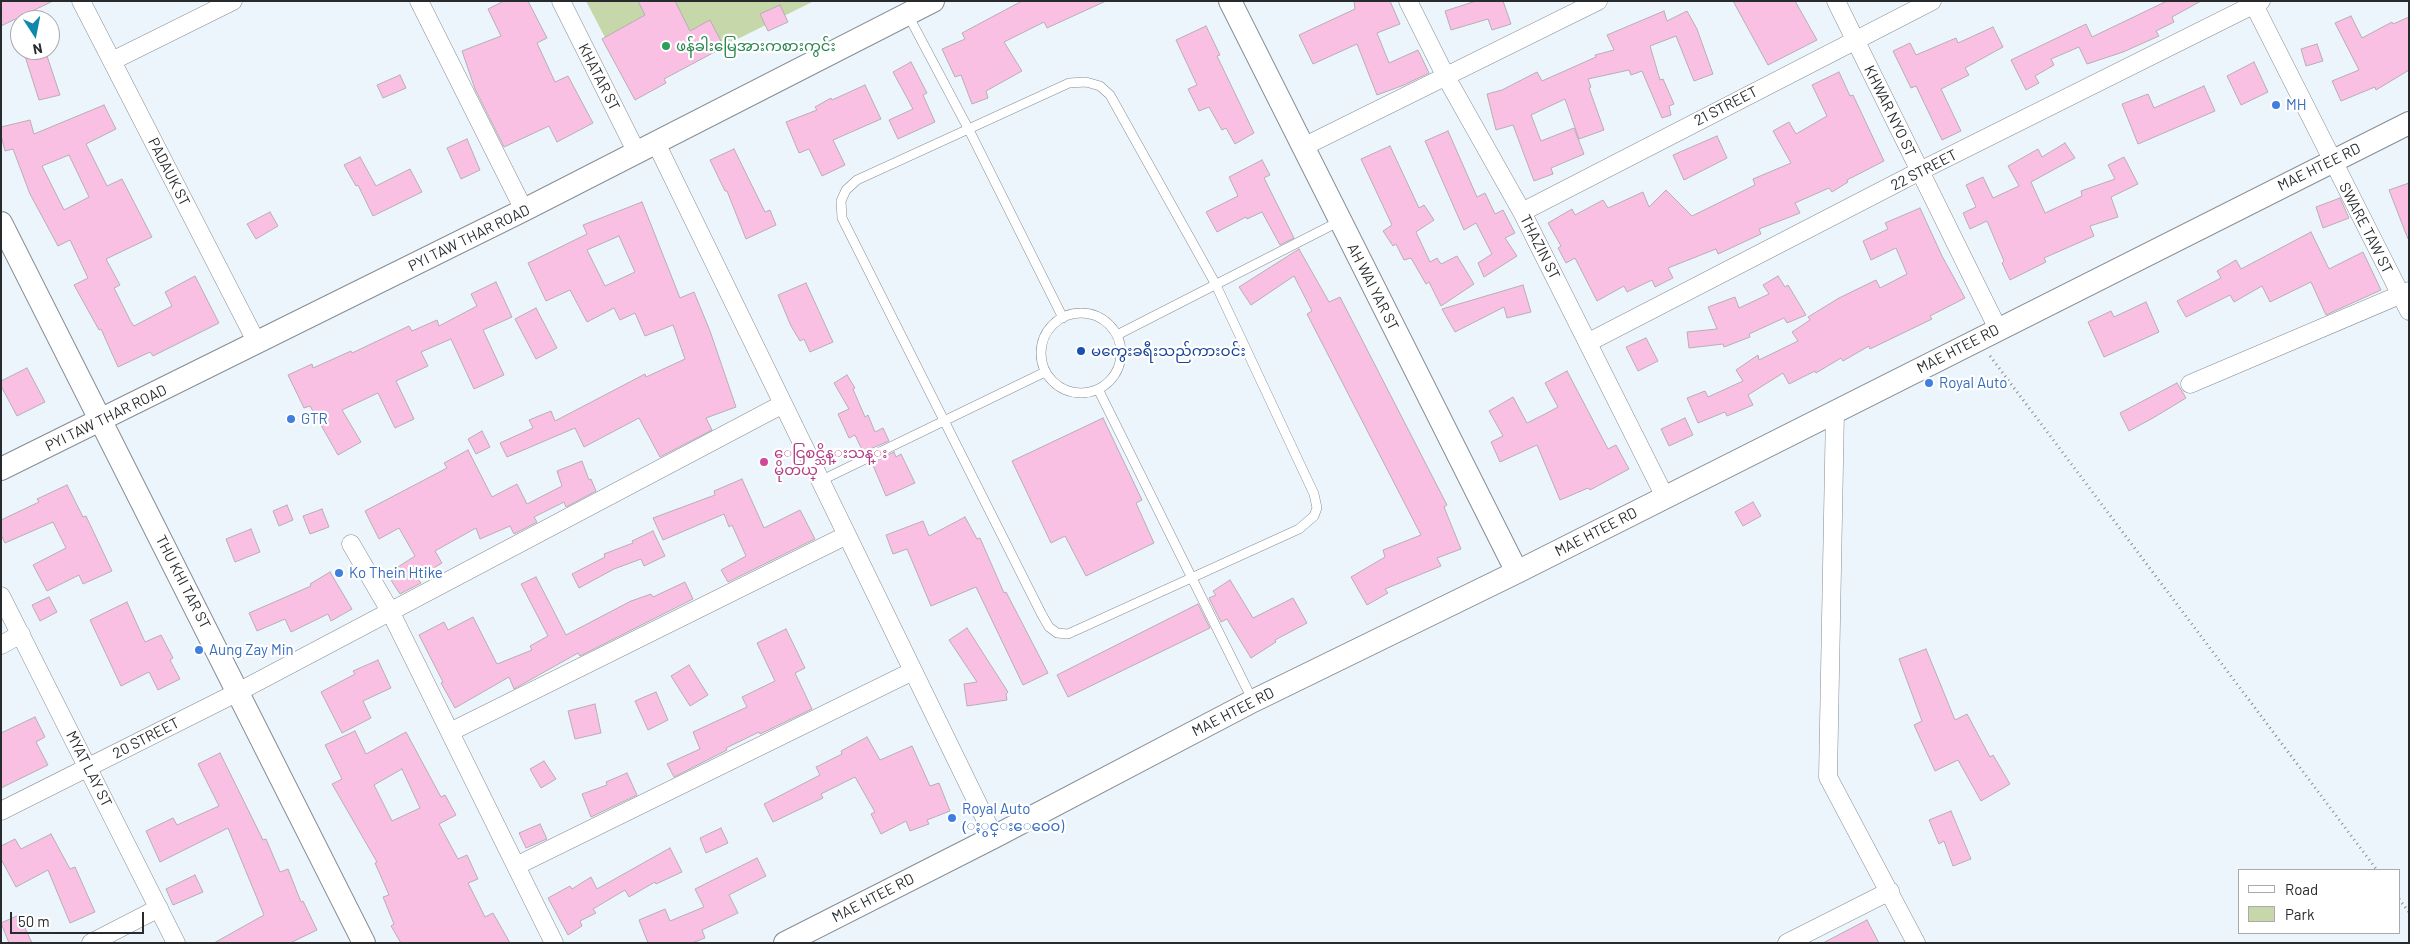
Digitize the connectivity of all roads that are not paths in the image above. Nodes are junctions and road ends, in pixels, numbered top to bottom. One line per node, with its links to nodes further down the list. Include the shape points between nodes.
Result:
1 (81, 1): 14 (street, PADAUK ST)
2 (233, 1): 14 (street)
3 (419, 1): 22 (street)
4 (561, 1): 19 (street, KHATAR ST)
5 (933, 1): 12 (street, PYI TAW THAR ROAD)
6 (1230, 1): 18 (street, AH WAI YAR ST)
7 (1408, 1): 15 (street, THAZIN ST)
8 (1598, 1): 15 (street)
9 (1836, 1): 13 (street, KHWAR NYO ST)
10 (1932, 1): 13 (street, 21 STREET)
11 (2256, 2): 20 (street, SWARE TAW ST); 21 (street, 22 STREET)
12 (908, 14): 17 (lane); 19 (street, PYI TAW THAR ROAD)
13 (1855, 39): 21 (street, KHWAR NYO ST); 23 (street, 21 STREET)
14 (112, 61): 33 (street, PADAUK ST)
15 (1446, 77): 18 (street); 23 (street, THAZIN ST)
16 (2409, 123): 20 (street, MAE HTEE RD)
17 (969, 130): 26 (lane, via 1069,83 1086,82 1100,86 1110,95); 29 (lane); 40 (lane, via 857,180 846,190 841,201 842,218)
18 (1303, 147): 24 (street, AH WAI YAR ST)
19 (647, 148): 22 (street, PYI TAW THAR ROAD); 37 (street, KHATAR ST)
20 (2332, 160): 27 (street, SWARE TAW ST); 30 (street, MAE HTEE RD)
21 (1920, 171): 30 (street, KHWAR NYO ST); 32 (street, 22 STREET)
22 (524, 210): 33 (street, PYI TAW THAR ROAD)
23 (1522, 212): 32 (street, THAZIN ST)
24 (1340, 220): 26 (lane); 46 (street, AH WAI YAR ST)
25 (1, 223): 39 (street, THU KHI TAR ST)
26 (1215, 283): 31 (lane); 47 (lane, via 1314,494 1317,508 1314,516 1299,529)
27 (2404, 293): 28 (street, SWARE TAW ST); 35 (street)
28 (2409, 311)
29 (1062, 318): 31 (lane, via 1073,314 1094,316 1103,320); 34 (lane, via 1042,341 1040,351)
30 (1998, 329): 38 (street, MAE HTEE RD)
31 (1117, 335): 36 (lane, via 1119,366 1107,384)
32 (1589, 342): 43 (street, THAZIN ST)
33 (257, 343): 39 (street, PYI TAW THAR ROAD)
34 (1044, 372): 36 (lane, via 1054,384 1068,392 1089,393); 40 (lane)
35 (2190, 384)
36 (1098, 389): 47 (lane)
37 (783, 404): 42 (street, KHATAR ST); 49 (street, 20 STREET)
38 (1835, 411): 43 (street, MAE HTEE RD); 60 (street, via 1828,777)
39 (102, 420): 41 (street, PYI TAW THAR ROAD); 53 (street, THU KHI TAR ST)
40 (944, 420): 42 (lane); 47 (lane, via 1042,615 1057,633 1068,634)
41 (1, 470)
42 (820, 481): 44 (street, KHATAR ST)
43 (1665, 497): 46 (street, MAE HTEE RD)
44 (847, 535): 52 (street, KHATAR ST); 55 (street)
45 (351, 544): 49 (street)
46 (1517, 572): 54 (street, MAE HTEE RD)
47 (1191, 579): 54 (lane)
48 (1, 596): 50 (street, MYAT LAY ST)
49 (390, 611): 53 (street, 20 STREET); 55 (street)
50 (21, 634): 51 (street); 56 (street, MYAT LAY ST)
51 (1, 645)
52 (913, 670): 58 (street, KHATAR ST); 59 (street)
53 (238, 692): 56 (street, 20 STREET); 64 (street, THU KHI TAR ST)
54 (1254, 701): 58 (street, MAE HTEE RD)
55 (450, 732): 59 (street)
56 (89, 767): 57 (street, 20 STREET); 61 (street, MYAT LAY ST)
57 (1, 811)
58 (994, 837): 66 (street, MAE HTEE RD)
59 (516, 866): 65 (street)
60 (1890, 892): 67 (street); 68 (street)
61 (159, 908): 62 (street); 63 (street, MYAT LAY ST)
62 (91, 943)
63 (176, 943)
64 (364, 943)
65 (554, 943)
66 (784, 943)
67 (1787, 943)
68 (1916, 943)

